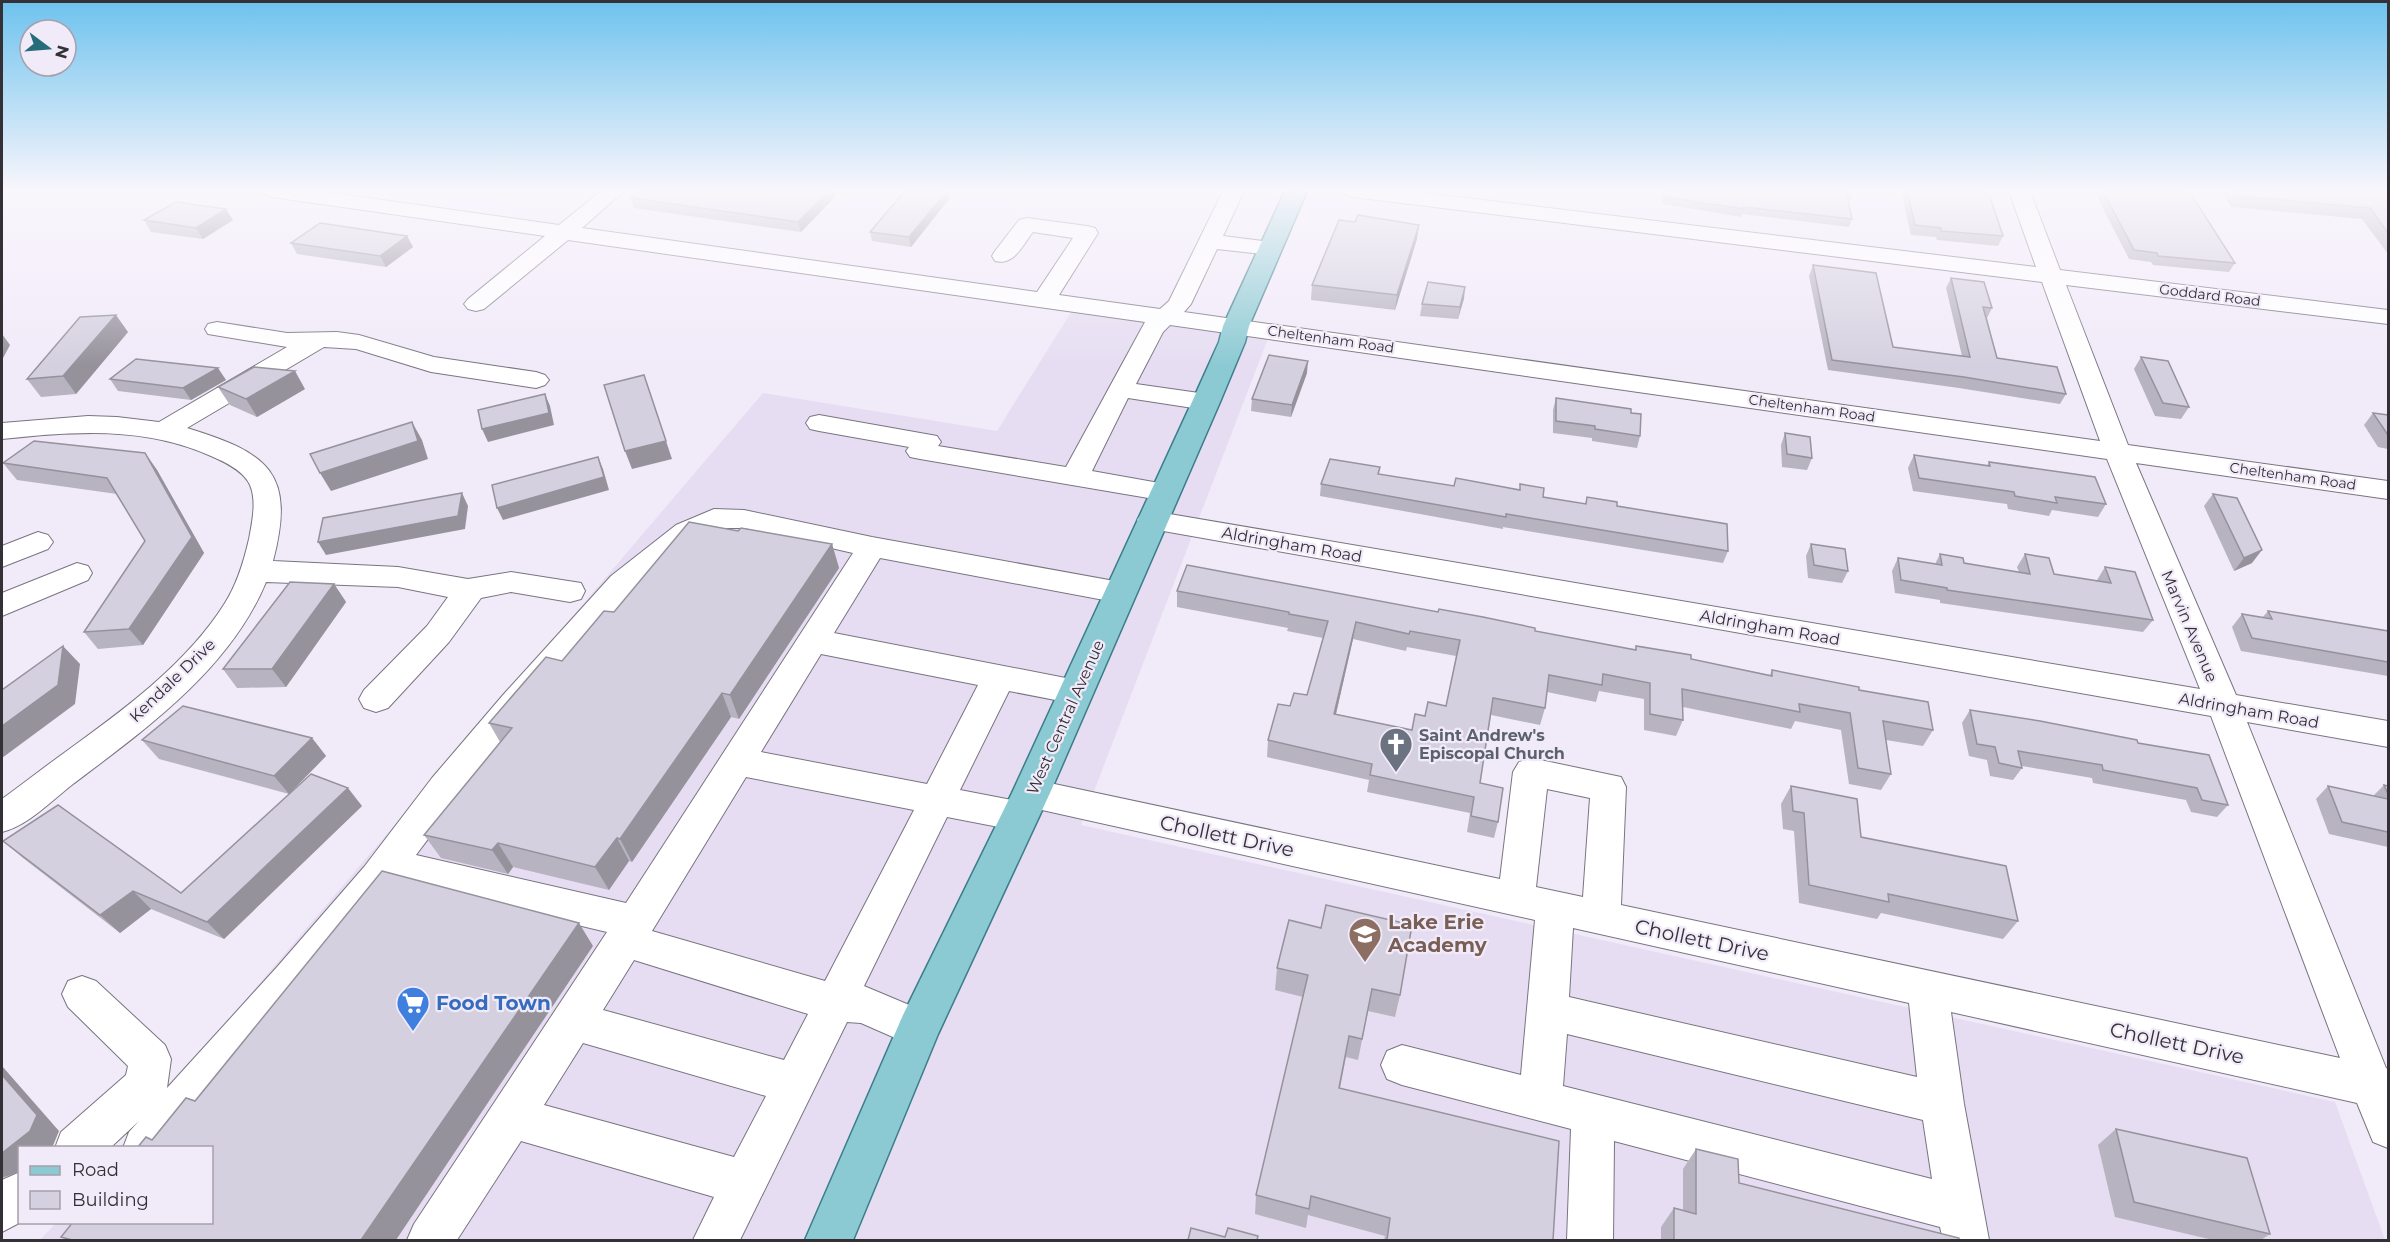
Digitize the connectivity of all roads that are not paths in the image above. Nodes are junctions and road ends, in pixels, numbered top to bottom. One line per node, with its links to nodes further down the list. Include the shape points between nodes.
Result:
1 (543, 249): 12 (street)
2 (686, 249): 11 (street, Cheltenham Road)
3 (1008, 249): 9 (street)
4 (1077, 249): 11 (street)
5 (1206, 249): 13 (street, via 1179,304)
6 (1271, 249): 15 (main road, West Central Avenue)
7 (1829, 249): 10 (street, Goddard Road)
8 (2041, 249): 10 (street, Marvin Avenue)
9 (1003, 256)
10 (2051, 276): 14 (street, Goddard Road); 24 (street, Marvin Avenue)
11 (1044, 299): 13 (street, Cheltenham Road)
12 (476, 304)
13 (1166, 317): 15 (street, Cheltenham Road); 19 (street, via 1153,328)
14 (2388, 317)
15 (1236, 326): 20 (main road, West Central Avenue); 24 (street, Cheltenham Road)
16 (216, 329): 17 (street, via 287,340)
17 (319, 339): 18 (street, via 359,342 431,364); 22 (street)
18 (536, 380)
19 (1120, 389): 20 (street); 25 (street)
20 (1206, 402): 27 (main road, West Central Avenue)
21 (819, 423): 25 (street, Aldringham Road, via 927,442 920,451)
22 (165, 430): 23 (street, Kendale Drive, via 108,423); 31 (street, Kendale Drive, via 240,458 256,472 266,489 267,520)
23 (2, 431)
24 (2118, 451): 26 (street, Cheltenham Road); 41 (street, Marvin Avenue)
25 (1075, 477): 27 (street, Aldringham Road)
26 (2388, 490)
27 (1159, 506): 35 (main road, West Central Avenue); 41 (street, Aldringham Road)
28 (38, 542): 30 (street)
29 (872, 547): 35 (street); 37 (street); 47 (street, via 736,518 714,518 686,532 622,583 570,640 445,788)
30 (2, 557)
31 (255, 571): 33 (street, via 398,577); 46 (street, Kendale Drive, via 237,609 188,669 145,710)
32 (77, 573): 36 (street)
33 (471, 589): 34 (street, via 511,582); 40 (street, via 438,634)
34 (570, 591)
35 (1120, 592): 39 (main road, West Central Avenue)
36 (2, 605)
37 (813, 641): 38 (street); 43 (street)
38 (999, 677): 39 (street); 44 (street)
39 (1076, 692): 45 (main road, West Central Avenue)
40 (376, 699)
41 (2224, 706): 42 (street, Aldringham Road); 60 (street, Marvin Avenue)
42 (2388, 734)
43 (735, 761): 44 (street, Chollett Drive); 51 (street)
44 (937, 800): 45 (street, Chollett Drive); 54 (street)
45 (1025, 805): 48 (street, Chollett Drive); 57 (main road, West Central Avenue)
46 (2, 817)
47 (387, 864): 51 (street); 67 (street)
48 (1516, 899): 49 (street, Chollett Drive); 50 (street, via 1531,772 1608,787)
49 (1555, 908): 50 (street, Chollett Drive); 55 (street)
50 (1601, 918): 52 (street, Chollett Drive)
51 (629, 931): 54 (street); 56 (street)
52 (1928, 989): 60 (street, Chollett Drive); 62 (street)
53 (82, 994): 66 (street, via 150,1059 146,1086)
54 (834, 1003): 57 (street, via 864,1005); 59 (street)
55 (1549, 1011): 61 (street); 62 (street)
56 (573, 1021): 59 (street); 64 (street)
57 (918, 1029): 74 (main road, West Central Avenue)
58 (1402, 1065): 61 (street)
59 (795, 1084): 68 (street)
60 (2381, 1088): 65 (street, Marvin Avenue)
61 (1541, 1099): 63 (street)
62 (1941, 1104): 71 (street)
63 (1593, 1113): 71 (street); 75 (street)
64 (512, 1117): 68 (street); 72 (street)
65 (2388, 1127)
66 (79, 1146)
67 (147, 1146)
68 (745, 1183): 73 (street)
69 (18, 1196): 70 (street)
70 (2, 1209)
71 (1963, 1225)
72 (430, 1240)
73 (716, 1240)
74 (829, 1240)
75 (1590, 1240)

